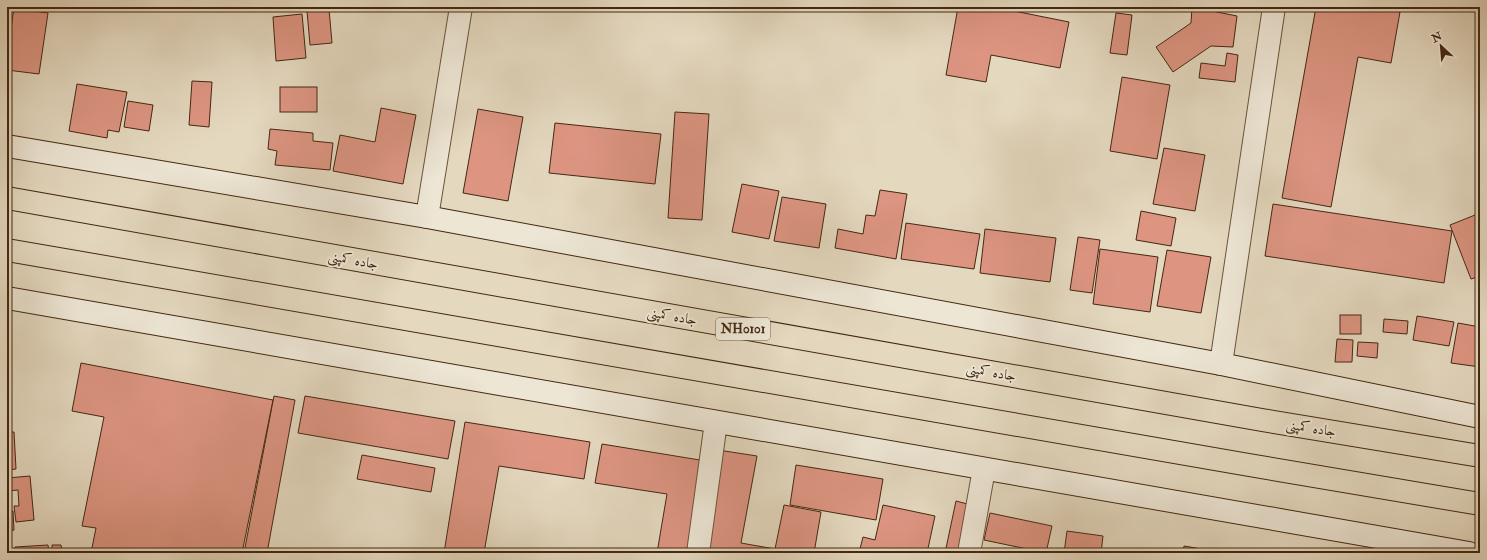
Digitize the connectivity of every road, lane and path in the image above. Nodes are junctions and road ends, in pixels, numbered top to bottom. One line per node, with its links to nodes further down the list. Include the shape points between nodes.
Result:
1 (461, 7): 5 (street)
2 (1274, 7): 8 (street)
3 (7, 146): 5 (street)
4 (7, 198): 11 (highway, جاده کمپنی / NH0101, via 1254,419)
5 (427, 217): 8 (street)
6 (7, 250): 13 (highway)
7 (7, 298): 10 (street)
8 (1221, 364): 9 (street)
9 (1480, 417)
10 (716, 422): 12 (street); 14 (street)
11 (1480, 456)
12 (984, 469): 15 (street); 16 (street)
13 (1480, 504)
14 (698, 553)
15 (969, 553)
16 (1469, 553)

